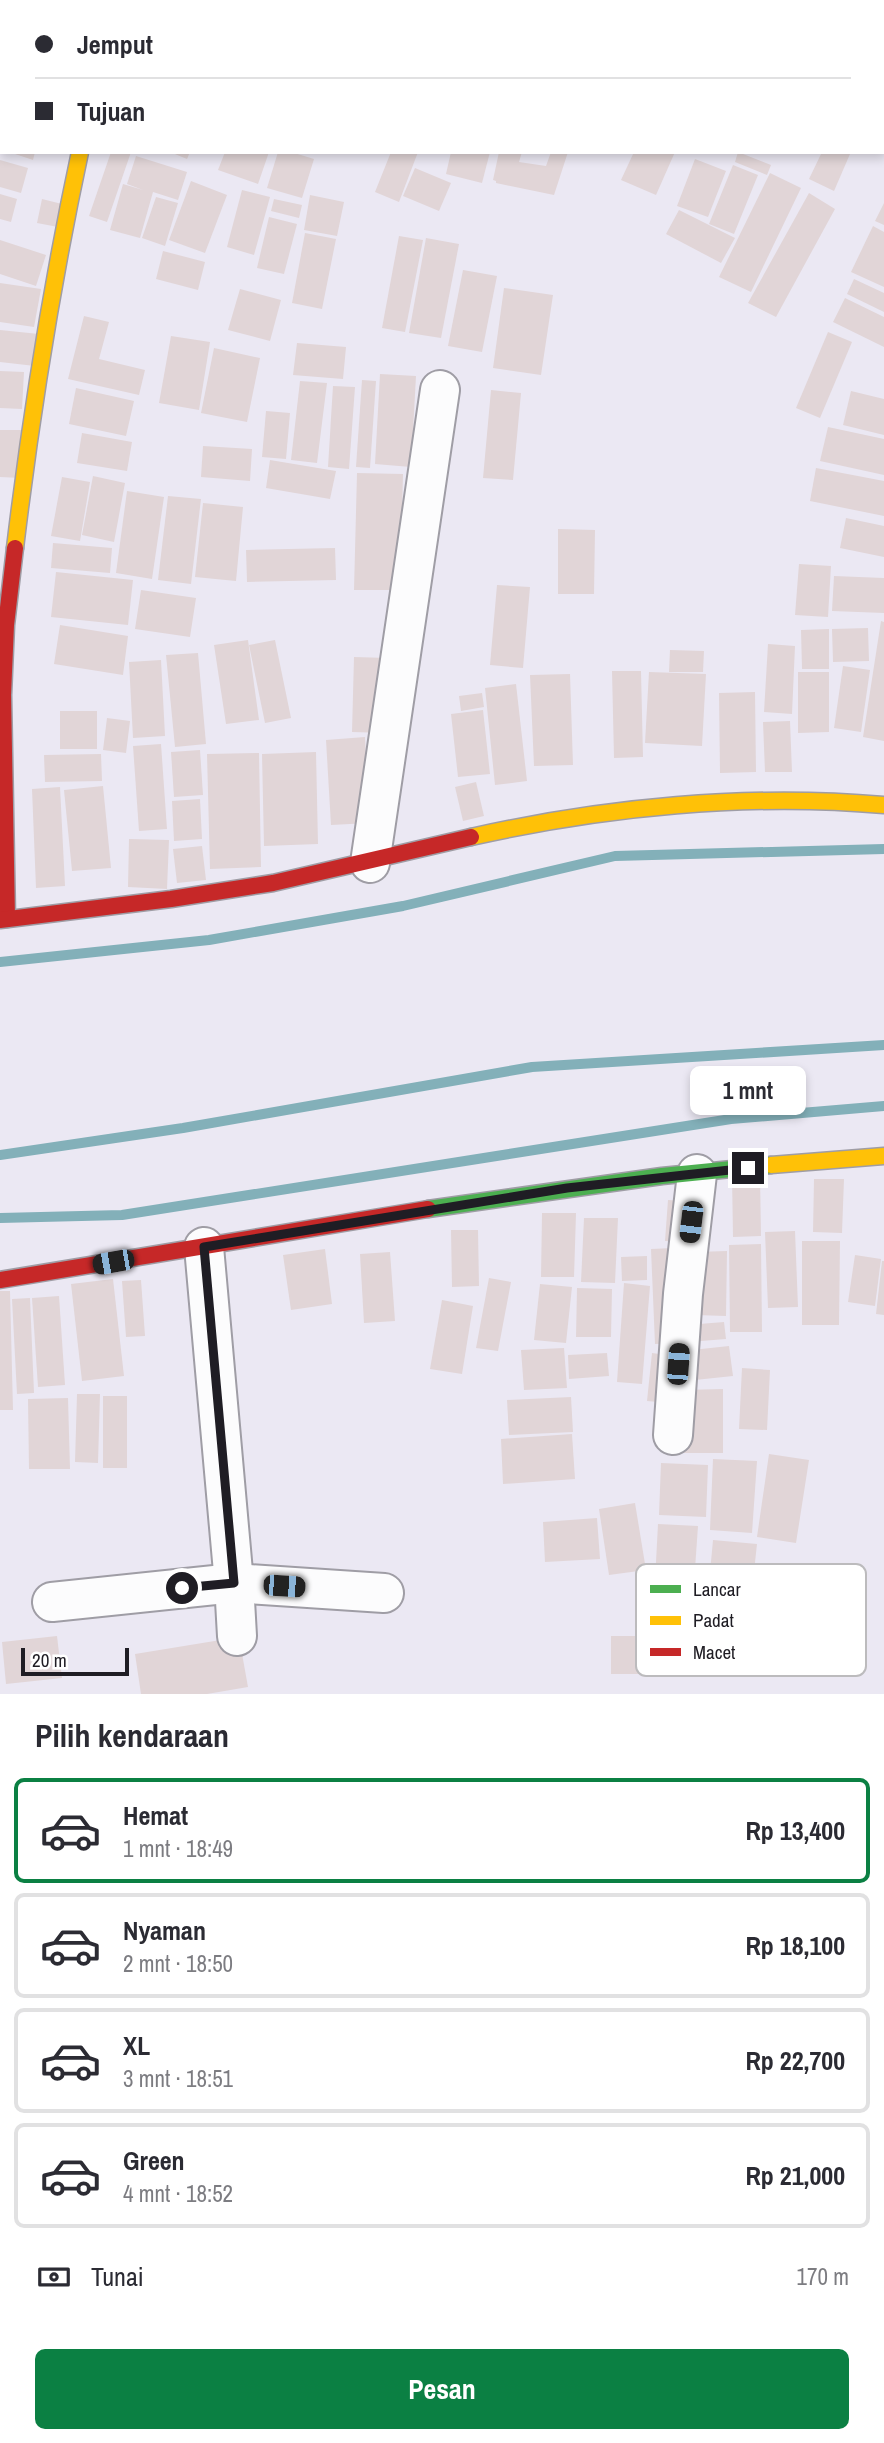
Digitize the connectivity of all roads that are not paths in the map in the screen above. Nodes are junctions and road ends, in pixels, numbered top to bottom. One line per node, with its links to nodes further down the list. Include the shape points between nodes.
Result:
1 (80, 154): 3 (street, via 60,245 22,489)
2 (440, 390): 5 (street)
3 (1, 695): 6 (street)
4 (884, 805): 5 (street, via 838,800 696,804 507,829)
5 (370, 863): 6 (street, via 138,904)
6 (3, 920)
7 (884, 1156): 8 (street)
8 (697, 1174): 9 (street, via 567,1188); 11 (street)
9 (204, 1247): 10 (street); 12 (street)
10 (0, 1280)
11 (673, 1435)
12 (234, 1583): 13 (street); 14 (street); 15 (street)
13 (384, 1593)
14 (52, 1602)
15 (237, 1636)

